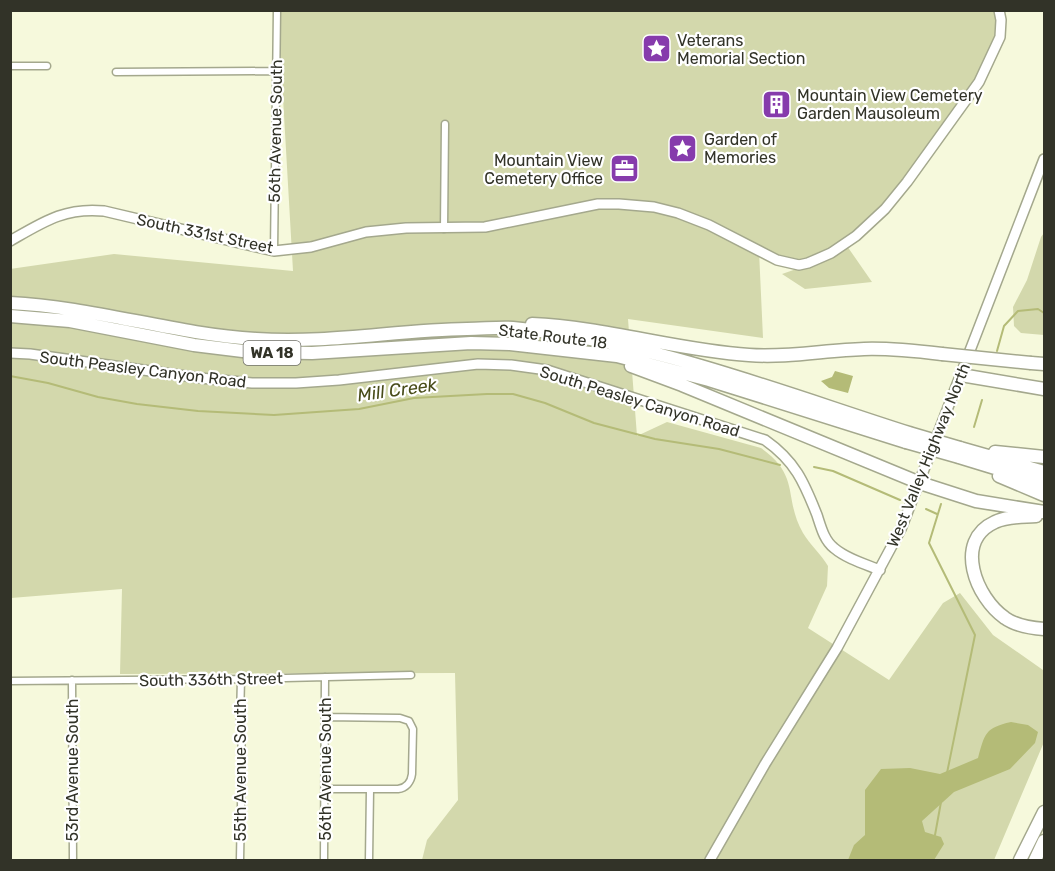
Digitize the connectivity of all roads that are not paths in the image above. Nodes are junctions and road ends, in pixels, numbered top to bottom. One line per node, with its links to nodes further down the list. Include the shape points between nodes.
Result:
1 (277, 10): 5 (street, 56th Avenue South)
2 (999, 10): 9 (main road, South 331st Street, via 1000,37 979,82 907,182 856,236 808,263 777,260 709,225 654,207 598,204 485,227)
3 (10, 66): 4 (street)
4 (47, 66)
5 (275, 71): 6 (street); 11 (street, 56th Avenue South)
6 (116, 72)
7 (445, 124): 9 (street)
8 (1044, 159): 18 (main road, West Valley Highway North)
9 (442, 229): 11 (main road, South 331st Street, via 366,232 311,247)
10 (10, 241): 11 (main road, South 331st Street, via 59,214 91,209)
11 (274, 251)
12 (10, 303): 14 (highway, State Route 18 / WA 18, via 257,339)
13 (10, 316): 16 (highway, State Route 18 / WA 18, via 70,321 251,352 312,353 471,343)
14 (433, 330): 17 (highway, bridge, via 484,322 550,325 734,354 779,356 893,349); 22 (highway, State Route 18 / WA 18, via 512,328 609,343 710,370)
15 (10, 353): 31 (main road, South Peasley Canyon Road, via 252,383 339,380 478,364 547,370 765,440 793,465 833,547)
16 (590, 353): 22 (highway, State Route 18 / WA 18, via 642,361); 27 (highway, via 682,385)
17 (1044, 364)
18 (961, 375): 19 (highway); 27 (main road, West Valley Highway North)
19 (1010, 384): 20 (highway); 21 (highway)
20 (1044, 389)
21 (1044, 394)
22 (908, 437): 23 (highway, State Route 18 / WA 18, bridge)
23 (960, 452): 24 (highway); 25 (highway, State Route 18 / WA 18); 26 (highway, State Route 18 / WA 18)
24 (1044, 457)
25 (974, 462): 28 (highway, State Route 18 / WA 18); 29 (highway)
26 (1044, 472)
27 (920, 483): 30 (highway, via 976,501); 31 (main road, West Valley Highway North)
28 (1044, 483)
29 (1044, 495)
30 (1044, 513): 32 (highway, via 991,524 980,534 971,565 983,594 1005,618)
31 (880, 570): 48 (main road, West Valley Highway North)
32 (1044, 629)
33 (411, 675): 34 (street, South 336th Street)
34 (325, 677): 35 (street, South 336th Street); 38 (street, 56th Avenue South)
35 (241, 679): 36 (street, South 336th Street); 45 (street, 55th Avenue South)
36 (72, 680): 37 (street, South 336th Street); 44 (street, 53rd Avenue South)
37 (10, 681)
38 (325, 717): 39 (street, 56th Avenue South); 40 (street, via 396,717 409,721 413,729 412,774 408,784 402,789)
39 (325, 789): 40 (street); 46 (street, 56th Avenue South)
40 (370, 790): 47 (street)
41 (1044, 812): 49 (highway)
42 (1044, 823): 50 (highway)
43 (1044, 841): 51 (highway)
44 (73, 861)
45 (240, 861)
46 (324, 861)
47 (369, 861)
48 (710, 861)
49 (1020, 861)
50 (1028, 861)
51 (1035, 861)

